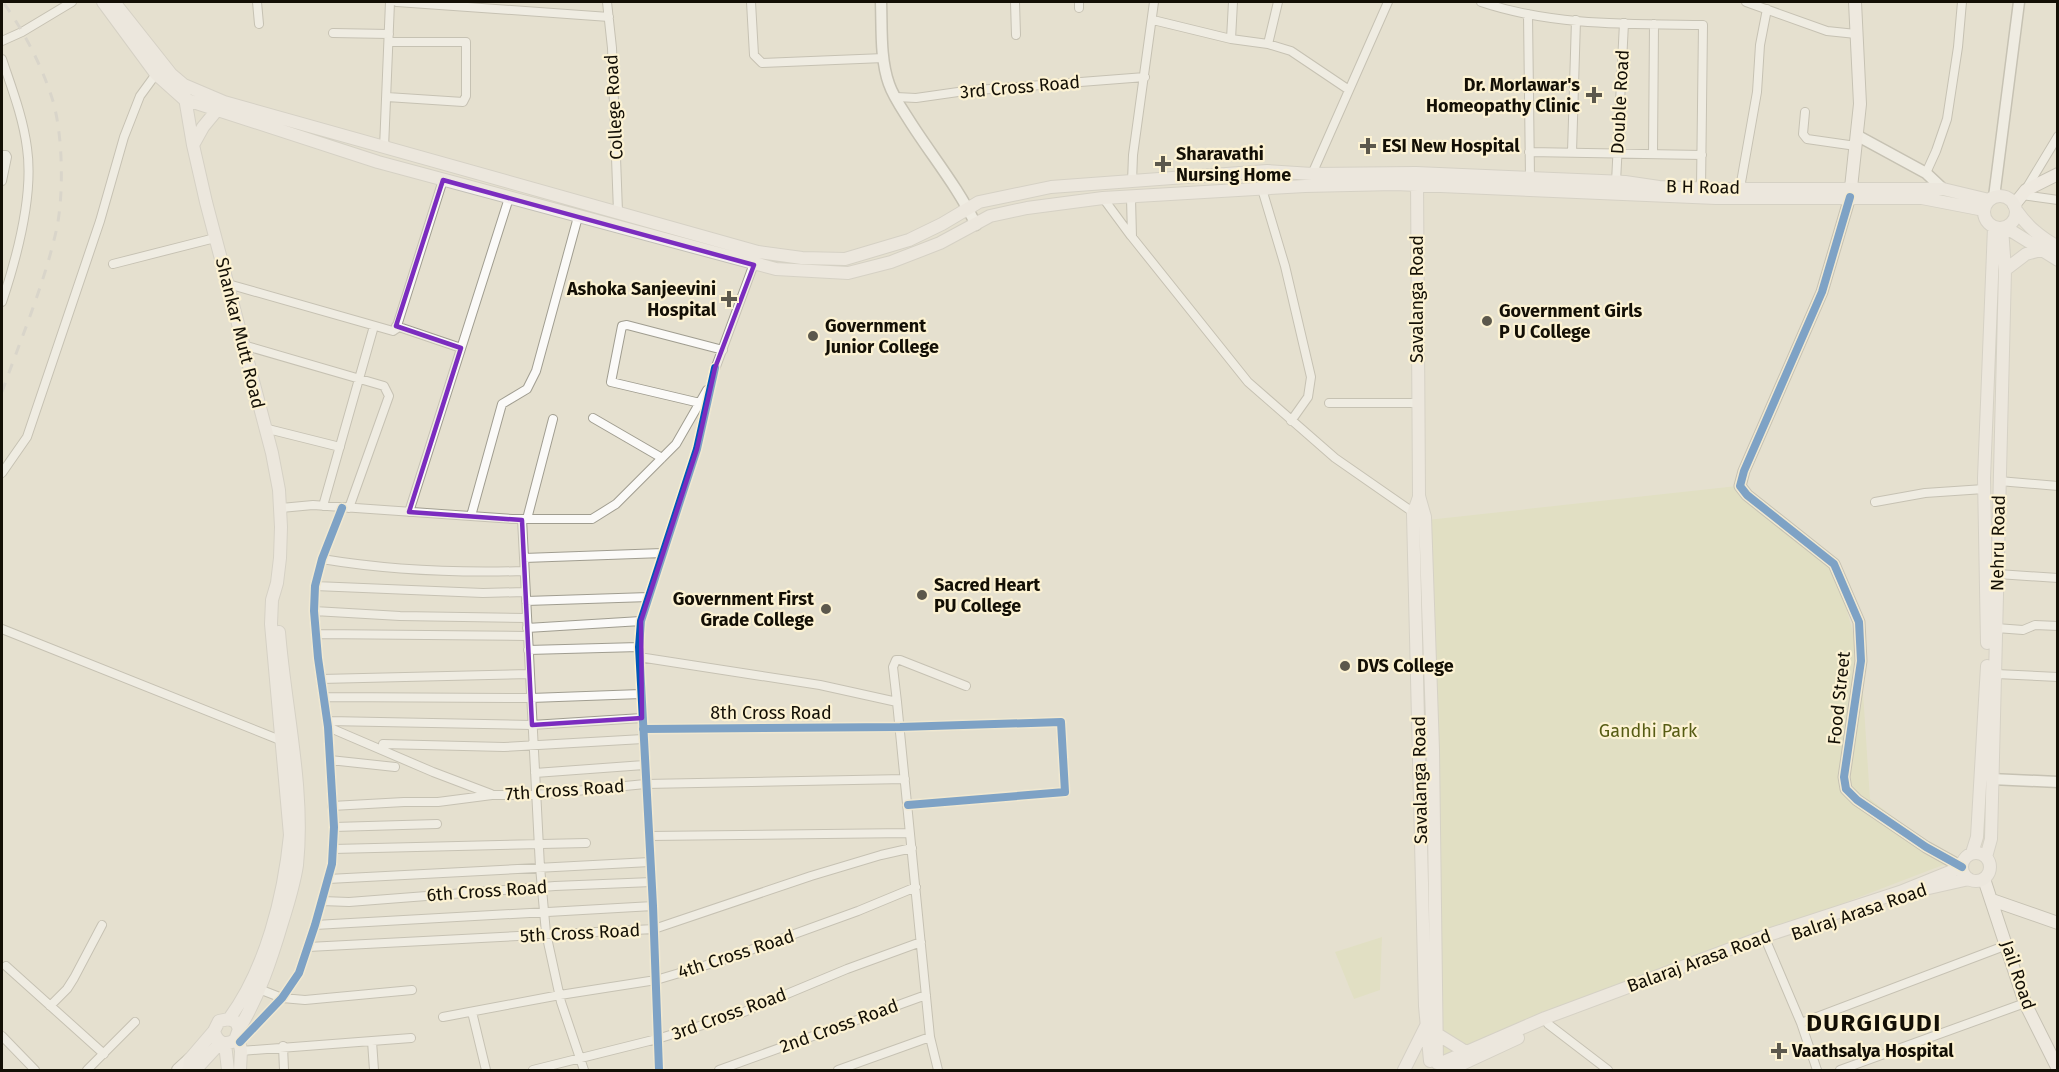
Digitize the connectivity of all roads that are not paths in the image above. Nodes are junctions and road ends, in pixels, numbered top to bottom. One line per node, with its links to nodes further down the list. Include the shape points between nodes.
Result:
1 (72, 2): 35 (street)
2 (103, 2): 39 (main road)
3 (114, 2): 41 (main road)
4 (257, 2): 28 (street)
5 (390, 2): 33 (street)
6 (397, 2): 24 (street)
7 (607, 2): 24 (street, College Road)
8 (751, 2): 37 (street, via 754,55 762,63)
9 (881, 2): 37 (street)
10 (1015, 2): 32 (street)
11 (1154, 2): 25 (street)
12 (1233, 2): 34 (street)
13 (1278, 2): 36 (street)
14 (1388, 2): 42 (street)
15 (1481, 2): 21 (street)
16 (1746, 2): 22 (street)
17 (1779, 2): 22 (street)
18 (1854, 2): 31 (main road)
19 (1962, 2): 58 (street, via 1947,119)
20 (2019, 2): 77 (street)
21 (1503, 5): 23 (street)
22 (1770, 10): 31 (street, via 1827,31); 68 (street, via 1760,45 1757,92)
23 (1528, 14): 26 (street); 52 (street)
24 (609, 17): 79 (street, College Road)
25 (1153, 20): 34 (street); 40 (street)
26 (1576, 21): 27 (street); 53 (street)
27 (1624, 23): 29 (street); 54 (street, Double Road)
28 (260, 24)
29 (1654, 24): 55 (street); 56 (street, via 1703,25)
30 (333, 33): 33 (street)
31 (1856, 34): 49 (main road, via 1860,104)
32 (1016, 35)
33 (389, 38): 43 (street); 43 (street, via 466,42 466,96 463,102)
34 (1231, 39): 36 (street)
35 (2, 41)
36 (1268, 44): 42 (street, via 1290,51)
37 (884, 58): 44 (street)
38 (2, 60): 93 (street, via 21,114 28,151 27,197 15,262)
39 (156, 74): 45 (main road); 110 (street, via 140,96 124,137 100,221 27,437)
40 (1145, 77): 44 (street, 3rd Cross Road); 65 (street)
41 (184, 85): 45 (main road, Shankar Mutt Road); 51 (main road, via 224,102)
42 (1349, 90): 59 (street)
43 (387, 97): 51 (street)
44 (896, 97): 78 (street)
45 (184, 99): 46 (main road); 50 (main road, Shankar Mutt Road)
46 (217, 110): 50 (main road); 63 (main road)
47 (1805, 112): 49 (street, via 1804,137)
48 (2058, 136): 75 (street)
49 (1857, 141): 58 (street); 71 (main road)
50 (193, 145): 84 (main road, Shankar Mutt Road)
51 (384, 148): 79 (main road)
52 (1529, 152): 53 (street); 61 (street)
53 (1572, 152): 54 (street)
54 (1618, 153): 55 (street); 66 (street, Double Road)
55 (1653, 154): 56 (street)
56 (1702, 154): 67 (street)
57 (2, 155): 64 (street, via 7,157)
58 (1926, 173): 70 (street)
59 (1312, 174): 62 (main road); 65 (main road, via 1267,171)
60 (2058, 174): 75 (main road)
61 (1530, 178): 62 (main road, B H Road); 66 (main road, B H Road)
62 (1417, 179): 69 (main road); 71 (main road, via 1709,198); 101 (main road, Savalanga Road)
63 (443, 180): 72 (main road); 95 (street)
64 (2, 181)
65 (1132, 182): 78 (main road, via 1051,187 979,202)
66 (1616, 182): 67 (main road, B H Road)
67 (1701, 188): 68 (main road, B H Road)
68 (1740, 188): 71 (main road, B H Road)
69 (1262, 189): 74 (main road); 106 (street, via 1311,377 1308,397)
70 (1943, 189): 71 (main road, B H Road); 77 (main road, B H Road)
71 (1850, 193): 77 (main road); 184 (street, Food Street, via 1822,292 1740,486 1834,564 1859,622 1860,661 1846,789 1926,847)
72 (508, 198): 80 (main road); 97 (street)
73 (1103, 198): 74 (main road); 81 (main road, via 1027,207 990,216); 83 (street)
74 (1131, 198): 83 (street)
75 (2019, 200): 76 (street); 77 (main road); 82 (main road, via 2013,221); 85 (main road, via 2027,226)
76 (2058, 200)
77 (1989, 202): 82 (main road, via 1986,220)
78 (968, 208): 81 (street); 87 (main road, via 909,240 845,259)
79 (618, 212): 87 (main road)
80 (578, 217): 90 (main road); 119 (street, via 536,371 527,389 502,404)
81 (976, 225): 90 (main road, via 891,262 848,273)
82 (2000, 228): 86 (main road); 91 (main road, Nehru Road); 113 (main road, Nehru Road)
83 (1132, 237): 106 (street, via 1248,382)
84 (215, 238): 89 (street); 92 (main road, Shankar Mutt Road)
85 (2058, 247)
86 (2041, 250): 88 (main road); 91 (main road, via 2026,254)
87 (758, 252): 90 (street)
88 (2058, 260)
89 (113, 264)
90 (754, 265): 98 (street)
91 (2005, 270): 111 (main road, Nehru Road)
92 (228, 284): 94 (street); 96 (main road, Shankar Mutt Road)
93 (2, 302)
94 (374, 326): 95 (street, via 390,331); 100 (street)
95 (396, 326): 97 (street)
96 (243, 345): 100 (street); 107 (main road, Shankar Mutt Road)
97 (461, 348): 118 (street)
98 (723, 350): 99 (street); 102 (street, via 622,326 611,382)
99 (716, 368): 102 (street); 122 (street, via 697,449)
100 (359, 380): 108 (street); 117 (street, via 384,386 389,396)
101 (1418, 402): 103 (street); 120 (main road, Savalanga Road)
102 (700, 403): 109 (street, via 676,444)
103 (1329, 403)
104 (593, 418): 109 (street)
105 (553, 419): 121 (street)
106 (1291, 421): 120 (street, via 1335,458)
107 (264, 428): 108 (street); 116 (main road, Shankar Mutt Road)
108 (340, 447): 115 (street)
109 (662, 458): 121 (street, via 616,504 591,519)
110 (2, 473)
111 (1999, 481): 112 (street); 126 (main road, Nehru Road)
112 (2058, 486)
113 (1984, 489): 114 (street, via 1925,493); 179 (main road, Nehru Road, via 1988,674 1977,837)
114 (1875, 502)
115 (323, 506): 116 (street); 117 (street)
116 (281, 508): 128 (main road, Shankar Mutt Road)
117 (346, 508): 118 (street); 124 (street)
118 (409, 512): 119 (street)
119 (471, 516): 121 (street)
120 (1419, 516): 219 (main road, Savalanga Road); 221 (main road, Savalanga Road, via 1433,750)
121 (524, 519): 123 (street)
122 (663, 553): 123 (street); 131 (street)
123 (524, 558): 125 (street)
124 (322, 559): 125 (street, via 488,573); 129 (street)
125 (524, 572): 130 (street)
126 (1998, 574): 127 (street); 136 (main road, Nehru Road)
127 (2058, 578)
128 (277, 583): 156 (main road, Shankar Mutt Road, via 271,624); 182 (main road, Shankar Mutt Road, via 297,809)
129 (315, 586): 130 (street); 132 (street)
130 (525, 596): 131 (street); 135 (street)
131 (649, 597): 133 (street)
132 (314, 611): 135 (street); 138 (street)
133 (641, 621): 135 (street); 140 (street)
134 (2058, 626): 136 (street)
135 (527, 627): 138 (street); 139 (street)
136 (1996, 628): 142 (main road, Nehru Road)
137 (2, 629): 156 (street)
138 (316, 634): 144 (street)
139 (528, 650): 140 (street); 141 (street)
140 (639, 652): 146 (street); 149 (street)
141 (530, 674): 144 (street); 148 (street)
142 (1996, 674): 143 (street); 164 (main road, Nehru Road)
143 (2058, 677)
144 (321, 679): 147 (street)
145 (966, 686): 149 (street, via 896,660 893,666)
146 (641, 694): 148 (street); 150 (street)
147 (324, 697): 148 (street); 151 (street)
148 (531, 698): 152 (street)
149 (897, 702): 153 (street)
150 (642, 718): 152 (street); 154 (street)
151 (328, 724): 152 (street); 159 (street); 167 (street)
152 (532, 724): 158 (street)
153 (900, 727): 154 (street, 8th Cross Road); 163 (street); 169 (street, 8th Cross Road, via 1061,722 1065,792)
154 (643, 729): 155 (street)
155 (643, 739): 158 (street); 160 (street)
156 (280, 740): 182 (main road, Shankar Mutt Road)
157 (383, 744): 158 (street)
158 (533, 745): 162 (street)
159 (330, 760): 161 (street); 170 (street)
160 (644, 765): 162 (street); 166 (street)
161 (395, 767)
162 (535, 773): 168 (street)
163 (905, 779): 166 (street, 7th Cross Road); 169 (street)
164 (1991, 779): 165 (street); 180 (main road, Nehru Road, via 1991,839)
165 (2058, 782)
166 (645, 784): 168 (street, 7th Cross Road); 174 (street)
167 (492, 795): 168 (street, 7th Cross Road); 170 (street, 7th Cross Road, via 438,802)
168 (536, 795): 176 (street)
169 (908, 805): 173 (street)
170 (333, 806): 172 (street)
171 (437, 824): 172 (street)
172 (334, 827): 178 (street)
173 (909, 833): 174 (street); 177 (street)
174 (649, 836): 181 (street)
175 (586, 843): 176 (street)
176 (539, 844): 178 (street); 183 (street)
177 (912, 848): 189 (street); 198 (street, 5th Cross Road, via 811,876)
178 (333, 849): 185 (street)
179 (1972, 853): 180 (main road); 184 (main road)
180 (1986, 857): 187 (main road, via 1990,867)
181 (650, 862): 183 (street); 188 (street)
182 (292, 864): 206 (main road, Shankar Mutt Road, via 286,912); 215 (main road, Shankar Mutt Road, via 260,960 244,998)
183 (540, 867): 185 (street); 190 (street)
184 (1962, 867): 186 (main road); 216 (main road, Balaraj Arasa Road, via 1765,936)
185 (328, 879): 192 (street)
186 (1969, 879): 187 (main road); 201 (main road, Balraj Arasa Road, via 1938,885)
187 (1984, 879): 191 (main road, Jail Road)
188 (652, 882): 190 (street, 6th Cross Road); 193 (street)
189 (916, 886): 200 (street); 205 (street, 4th Cross Road, via 731,957)
190 (542, 887): 192 (street, 6th Cross Road); 194 (street)
191 (1992, 900): 195 (main road); 202 (main road, Jail Road)
192 (322, 901): 197 (street)
193 (653, 906): 194 (street); 198 (street)
194 (544, 912): 197 (street); 199 (street)
195 (2057, 920)
196 (102, 925): 212 (street, via 67,989)
197 (315, 925): 203 (street)
198 (654, 929): 199 (street, 5th Cross Road); 205 (street)
199 (546, 933): 203 (street, 5th Cross Road); 208 (street)
200 (921, 942): 209 (street); 226 (street, 3rd Cross Road, via 739,1014)
201 (1767, 943): 216 (main road, Balraj Arasa Road); 218 (street)
202 (2007, 945): 211 (main road, Jail Road); 218 (street)
203 (308, 947): 210 (street, via 299,973)
204 (6, 966): 212 (street)
205 (656, 980): 208 (street, 4th Cross Road); 226 (street)
206 (259, 989): 210 (street); 225 (main road, Shankar Mutt Road)
207 (412, 990): 210 (street, via 312,1000)
208 (560, 995): 213 (street, 4th Cross Road); 232 (street)
209 (926, 995): 223 (street); 246 (street, 2nd Cross Road)
210 (282, 998): 225 (street)
211 (2025, 1003): 235 (main road, Jail Road); 252 (street)
212 (50, 1006): 231 (street)
213 (471, 1012): 214 (street, 4th Cross Road); 242 (street)
214 (443, 1017)
215 (229, 1019): 220 (main road, Shankar Mutt Road, via 219,1022); 225 (main road, via 236,1023)
216 (1546, 1021): 230 (main road, Balaraj Arasa Road); 234 (main road, Balraj Arasa Road); 250 (street)
217 (135, 1022): 231 (street)
218 (1801, 1023): 251 (street)
219 (1426, 1024): 234 (main road, Savalanga Road); 249 (main road)
220 (214, 1031): 228 (main road); 233 (main road, Shankar Mutt Road)
221 (1437, 1034): 230 (main road); 234 (main road, Savalanga Road)
222 (2, 1036): 236 (street)
223 (930, 1037): 247 (street); 248 (street)
224 (411, 1038): 227 (street)
225 (240, 1039): 228 (main road, Shankar Mutt Road); 229 (street); 239 (main road)
226 (657, 1040): 232 (street, 3rd Cross Road); 245 (street)
227 (372, 1041): 229 (street); 241 (street)
228 (223, 1043): 233 (main road, Shankar Mutt Road); 238 (main road)
229 (283, 1046): 240 (street)
230 (1466, 1052): 234 (main road, Balaraj Arasa Road)
231 (104, 1054): 237 (street)
232 (580, 1059): 243 (street, 3rd Cross Road); 244 (street)
233 (190, 1068)
234 (1439, 1068)
235 (2057, 1068)
236 (35, 1071)
237 (87, 1071)
238 (228, 1071)
239 (240, 1071)
240 (284, 1071)
241 (374, 1071)
242 (486, 1071)
243 (533, 1071)
244 (584, 1071)
245 (659, 1071)
246 (719, 1071)
247 (838, 1071)
248 (938, 1071)
249 (1404, 1071)
250 (1608, 1071)
251 (1817, 1071)
252 (1840, 1071)

